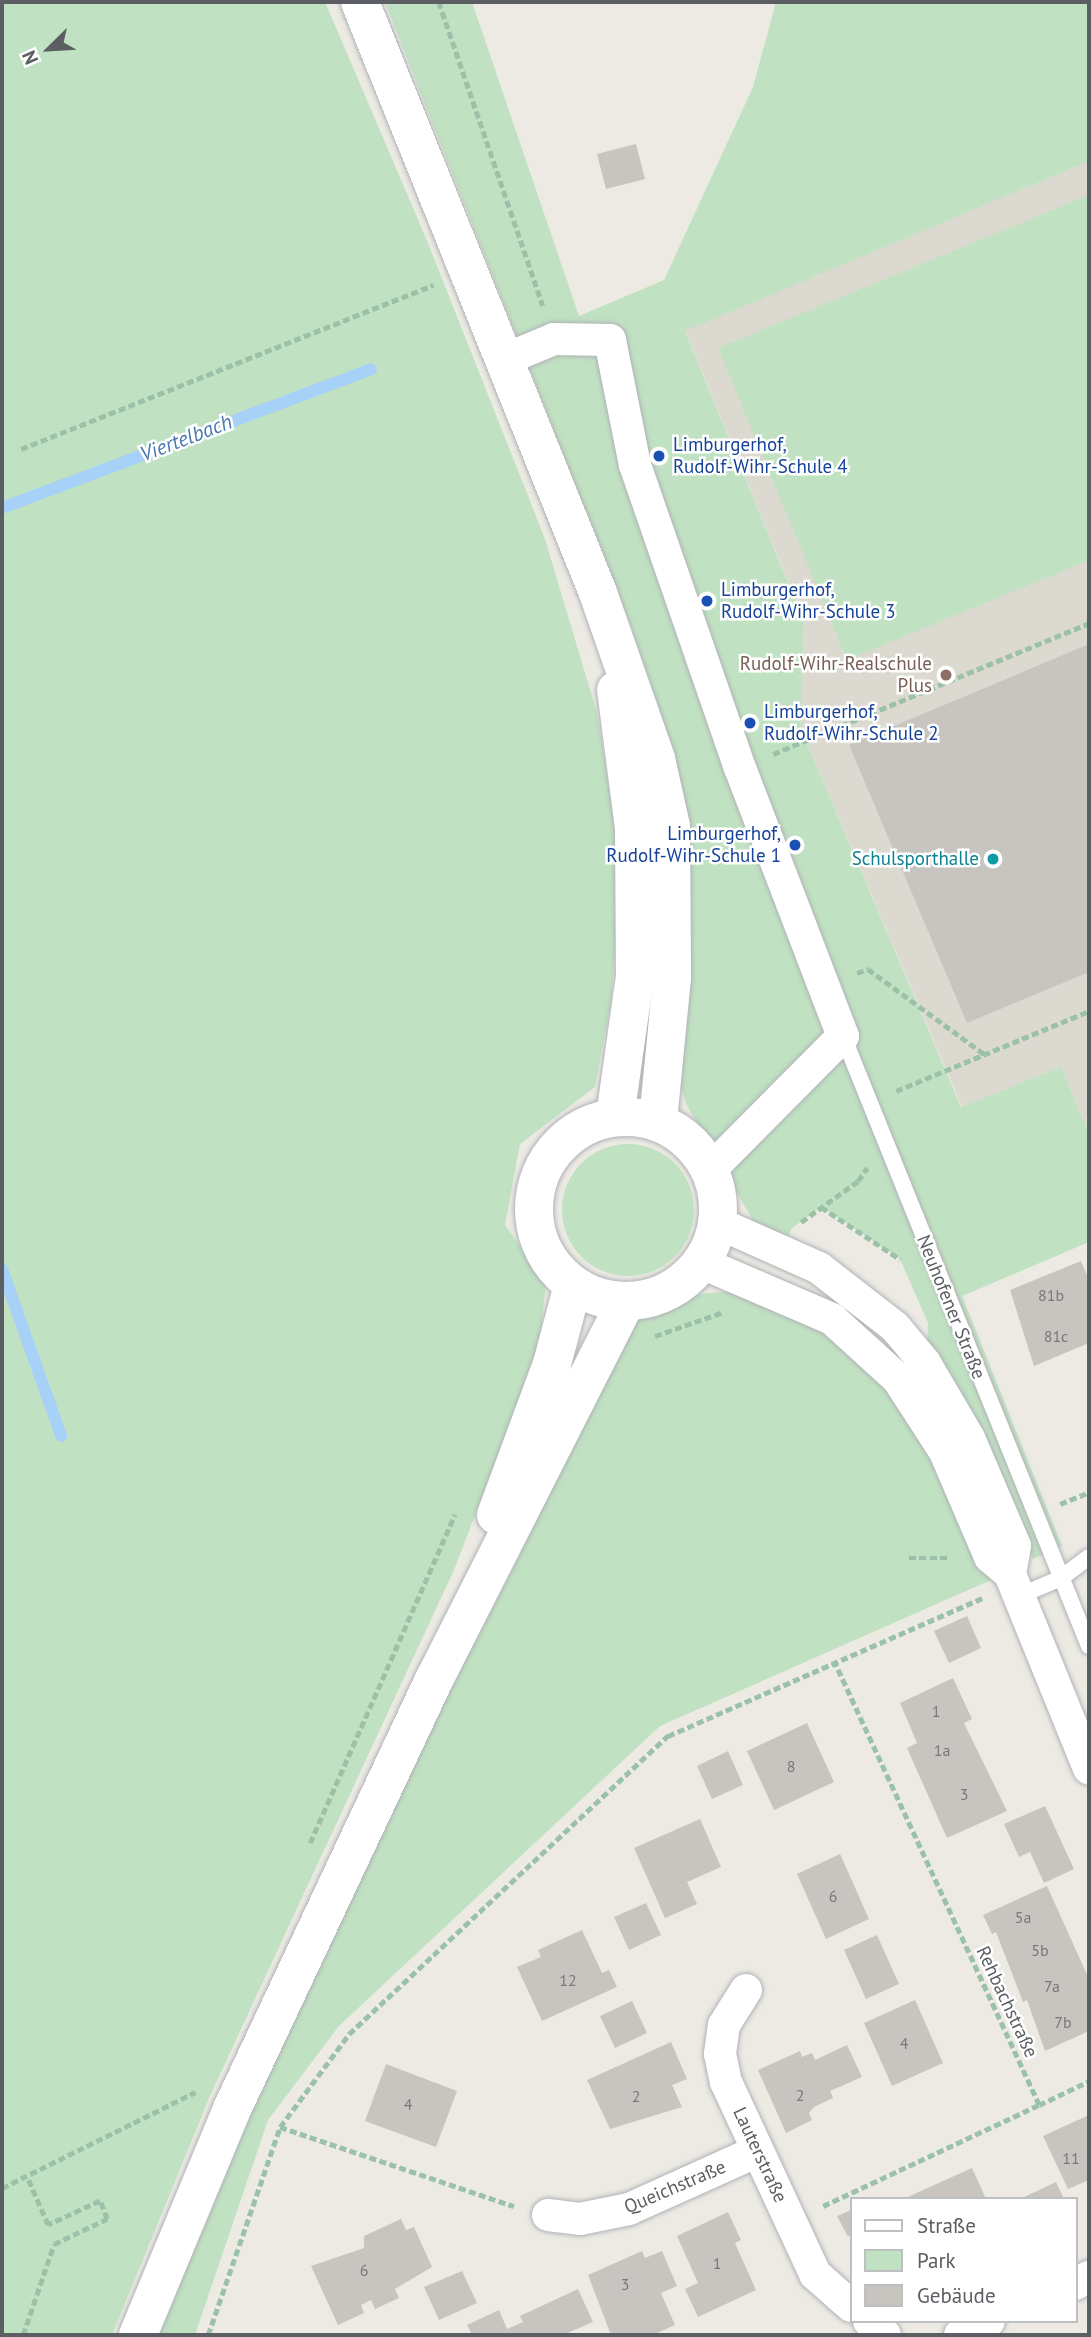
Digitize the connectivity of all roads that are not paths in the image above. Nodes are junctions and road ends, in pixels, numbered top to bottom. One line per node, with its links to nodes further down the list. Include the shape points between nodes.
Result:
1 (360, 2): 2 (main road)
2 (506, 359): 3 (main road, via 598,593); 4 (street, via 554,339 610,340 635,465 740,768)
3 (615, 653): 5 (main road, via 634,828 635,976); 6 (main road, via 633,682 671,826 673,978)
4 (843, 1036): 7 (street); 13 (lane, Neuhofener Straße)
5 (615, 1117): 6 (main road); 10 (main road, via 589,1124 565,1139 547,1161 537,1186 534,1214 540,1241 553,1266)
6 (659, 1122): 7 (main road, via 697,1149)
7 (710, 1170): 8 (main road, via 718,1196)
8 (718, 1223): 9 (main road); 14 (street, Neuhofener Straße, via 782,1250 858,1294 925,1363 969,1438 1015,1546)
9 (702, 1263): 11 (main road, via 681,1284 655,1298); 14 (street, Neuhofener Straße, via 803,1304 865,1346 924,1414 990,1557)
10 (573, 1285): 11 (main road, via 607,1300); 16 (main road, via 552,1364)
11 (626, 1302): 16 (main road)
12 (1089, 1557): 13 (lane)
13 (1061, 1578): 14 (lane); 15 (lane, Neuhofener Straße)
14 (1014, 1585): 17 (street, Neuhofener Straße)
15 (1089, 1646)
16 (435, 1678): 24 (main road, via 232,2109)
17 (1089, 1769)
18 (746, 1990): 19 (street, Lauterstraße, via 724,2025 720,2054 726,2082)
19 (758, 2151): 20 (street, Queichstraße, via 629,2209 580,2218); 21 (street, Lauterstraße, via 814,2274)
20 (548, 2215)
21 (850, 2305)
22 (871, 2323): 25 (street)
23 (985, 2323): 26 (street)
24 (138, 2335)
25 (885, 2335)
26 (960, 2335)

